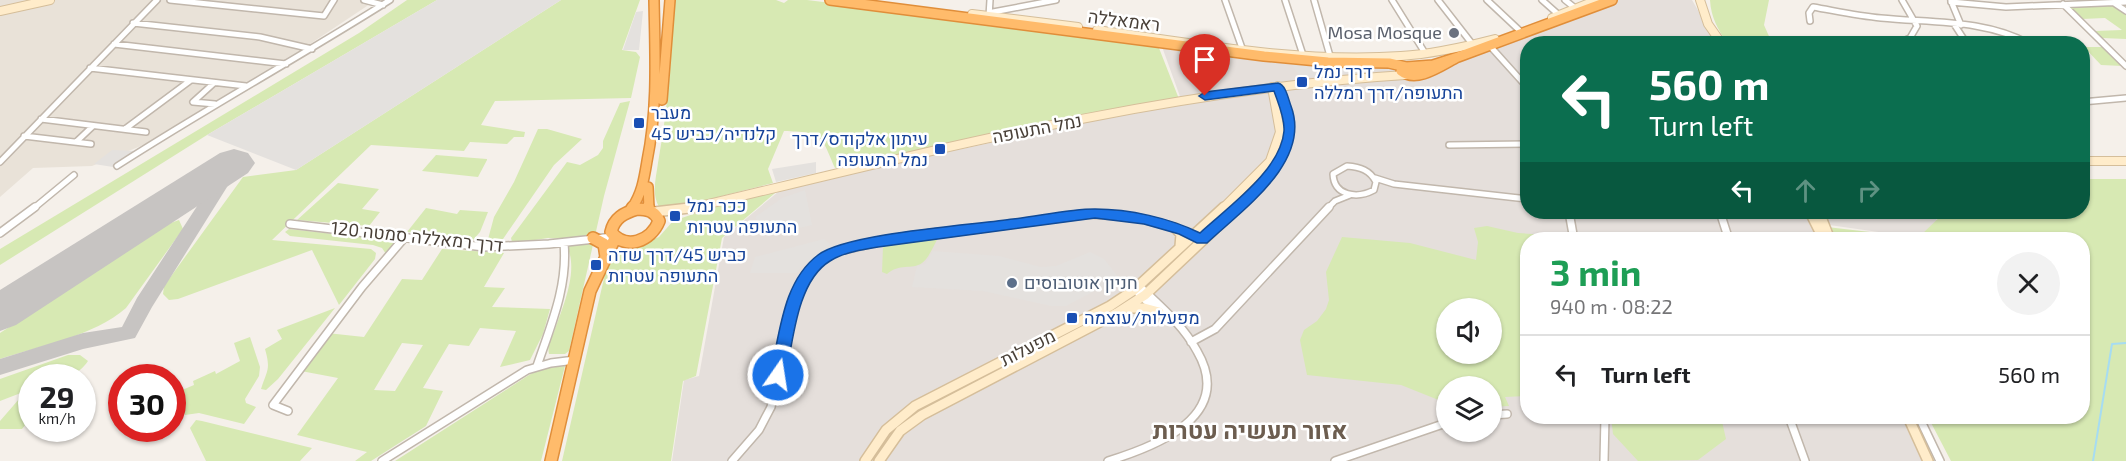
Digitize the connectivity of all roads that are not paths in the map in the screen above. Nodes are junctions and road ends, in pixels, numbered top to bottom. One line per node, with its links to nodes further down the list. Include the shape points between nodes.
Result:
1 (30, 0): 33 (street)
2 (50, 0): 33 (street)
3 (157, 0): 39 (street)
4 (170, 0): 5 (street, via 324,16)
5 (334, 0)
6 (364, 0): 31 (street)
7 (390, 0): 31 (street)
8 (654, 0): 66 (highway)
9 (670, 0): 66 (highway)
10 (830, 0): 56 (highway, ראמאללה, via 1264,56)
11 (855, 0): 36 (street)
12 (990, 0): 36 (street)
13 (1056, 0): 36 (street)
14 (1226, 0): 50 (street)
15 (1285, 0): 53 (street)
16 (1314, 0): 54 (street)
17 (1392, 0): 52 (street)
18 (1438, 0): 48 (street)
19 (1487, 0): 42 (street)
20 (1542, 0): 35 (street)
21 (1565, 0): 32 (street)
22 (1597, 0): 32 (street)
23 (1612, 0): 49 (highway)
24 (1702, 0): 43 (street, via 1703,12)
25 (1902, 0): 38 (street)
26 (1951, 1): 28 (street, via 2006,7); 41 (street)
27 (2111, 1): 29 (street); 30 (street); 34 (street)
28 (2054, 2): 30 (street)
29 (2126, 2)
30 (2063, 4): 58 (street)
31 (384, 5): 51 (street)
32 (1575, 8): 35 (street)
33 (0, 9)
34 (2126, 11)
35 (1559, 15): 42 (street)
36 (989, 16): 50 (street)
37 (1810, 21): 38 (street, via 1813,7)
38 (1915, 21): 40 (street); 44 (street)
39 (133, 23): 47 (street); 51 (street, via 260,37)
40 (1954, 24): 41 (street); 45 (street)
41 (1961, 25): 46 (street)
42 (1519, 30): 48 (street)
43 (1717, 36)
44 (1912, 36)
45 (1962, 36)
46 (2015, 36)
47 (114, 44): 57 (street); 59 (street)
48 (1473, 45): 52 (street)
49 (1490, 46): 55 (highway); 61 (street)
50 (1242, 48): 53 (street)
51 (313, 49): 57 (street)
52 (1425, 53): 54 (street)
53 (1303, 55): 54 (street)
54 (1330, 56)
55 (1458, 57): 56 (highway); 60 (highway)
56 (1378, 62): 60 (highway, ראמאללה)
57 (286, 64): 64 (street)
58 (2126, 66)
59 (90, 68): 62 (street); 70 (street)
60 (1408, 70): 65 (street, נמל התעופה, via 1390,76)
61 (1520, 79)
62 (191, 80): 63 (street); 72 (street)
63 (214, 83): 64 (street); 69 (street, via 193,102)
64 (246, 87): 69 (street)
65 (1275, 87): 91 (street, נמל התעופה, via 1205,96 937,150); 99 (street, מפעלות, via 1280,132 1270,161); 103 (street, via 1287,110 1290,130 1281,160 1263,183)
66 (659, 96): 92 (highway, via 643,186); 93 (highway, via 647,194)
67 (2126, 98): 68 (street)
68 (2090, 101)
69 (215, 104): 82 (street)
70 (41, 119): 71 (street); 74 (street)
71 (93, 126): 72 (street); 75 (street)
72 (124, 129): 73 (street)
73 (146, 132)
74 (24, 136): 75 (street); 80 (street)
75 (76, 142): 76 (street)
76 (91, 144)
77 (1520, 144): 78 (street)
78 (1449, 145)
79 (2126, 161): 81 (street)
80 (0, 162)
81 (2090, 162)
82 (117, 166)
83 (74, 175): 97 (street, via 18,223)
84 (1375, 178): 85 (street); 86 (street); 87 (street, via 1364,169 1343,167 1333,174)
85 (1394, 184): 86 (street); 89 (street)
86 (1376, 187): 88 (street, via 1366,195)
87 (1337, 188): 88 (street); 90 (street)
88 (1350, 195): 90 (street)
89 (1520, 199)
90 (1335, 201): 113 (street, via 1225,319)
91 (690, 209): 93 (street, נמל התעופה); 95 (street, נמל התעופה)
92 (631, 210): 93 (highway); 98 (highway, via 618,217)
93 (651, 211): 95 (highway, via 659,219)
94 (290, 224): 100 (street, דרך רמאללה סמטה 120)
95 (657, 228): 104 (highway, via 645,239)
96 (1175, 228): 99 (street); 106 (street, via 1181,234); 126 (street, via 1129,216 1078,214 869,243 823,258 798,289 765,421)
97 (0, 233)
98 (613, 234): 101 (street, דרך רמאללה סמטה 120); 102 (street, דרך רמאללה סמטה 120); 104 (highway); 107 (highway)
99 (1192, 234): 103 (street); 106 (street, מפעלות)
100 (405, 237): 105 (street, דרך רמאללה סמטה 120, via 484,247); 116 (street, via 362,286 273,405)
101 (593, 238): 102 (street, דרך רמאללה סמטה 120); 107 (highway, via 604,243)
102 (578, 240): 105 (street, דרך רמאללה סמטה 120)
103 (1202, 240): 109 (street, מפעלות)
104 (627, 242): 107 (highway)
105 (564, 243): 115 (street, via 563,288)
106 (1180, 246): 108 (street, מפעלות)
107 (606, 257): 114 (highway, via 590,291)
108 (1137, 288): 109 (street); 127 (street, מפעלות, via 1110,306 915,406 885,430)
109 (1144, 295): 110 (street, מפעלות); 111 (street); 112 (street)
110 (1125, 308): 111 (street); 128 (street, מפעלות, via 922,415 900,431)
111 (1159, 312): 112 (street)
112 (1174, 322): 113 (street)
113 (1191, 342): 129 (street, via 1203,362 1206,381 1202,405 1194,417 1164,442)
114 (575, 360): 115 (street); 125 (highway)
115 (537, 366): 124 (street)
116 (288, 411)
117 (1507, 414): 118 (street)
118 (1502, 415)
119 (1605, 424): 131 (street)
120 (1792, 424): 132 (street)
121 (1911, 424): 133 (street)
122 (1922, 424): 134 (street)
123 (1436, 426): 130 (street)
124 (382, 461)
125 (551, 461)
126 (732, 461)
127 (865, 461)
128 (879, 461)
129 (1108, 461)
130 (1335, 461)
131 (1604, 461)
132 (1805, 461)
133 (1928, 461)
134 (1940, 461)

